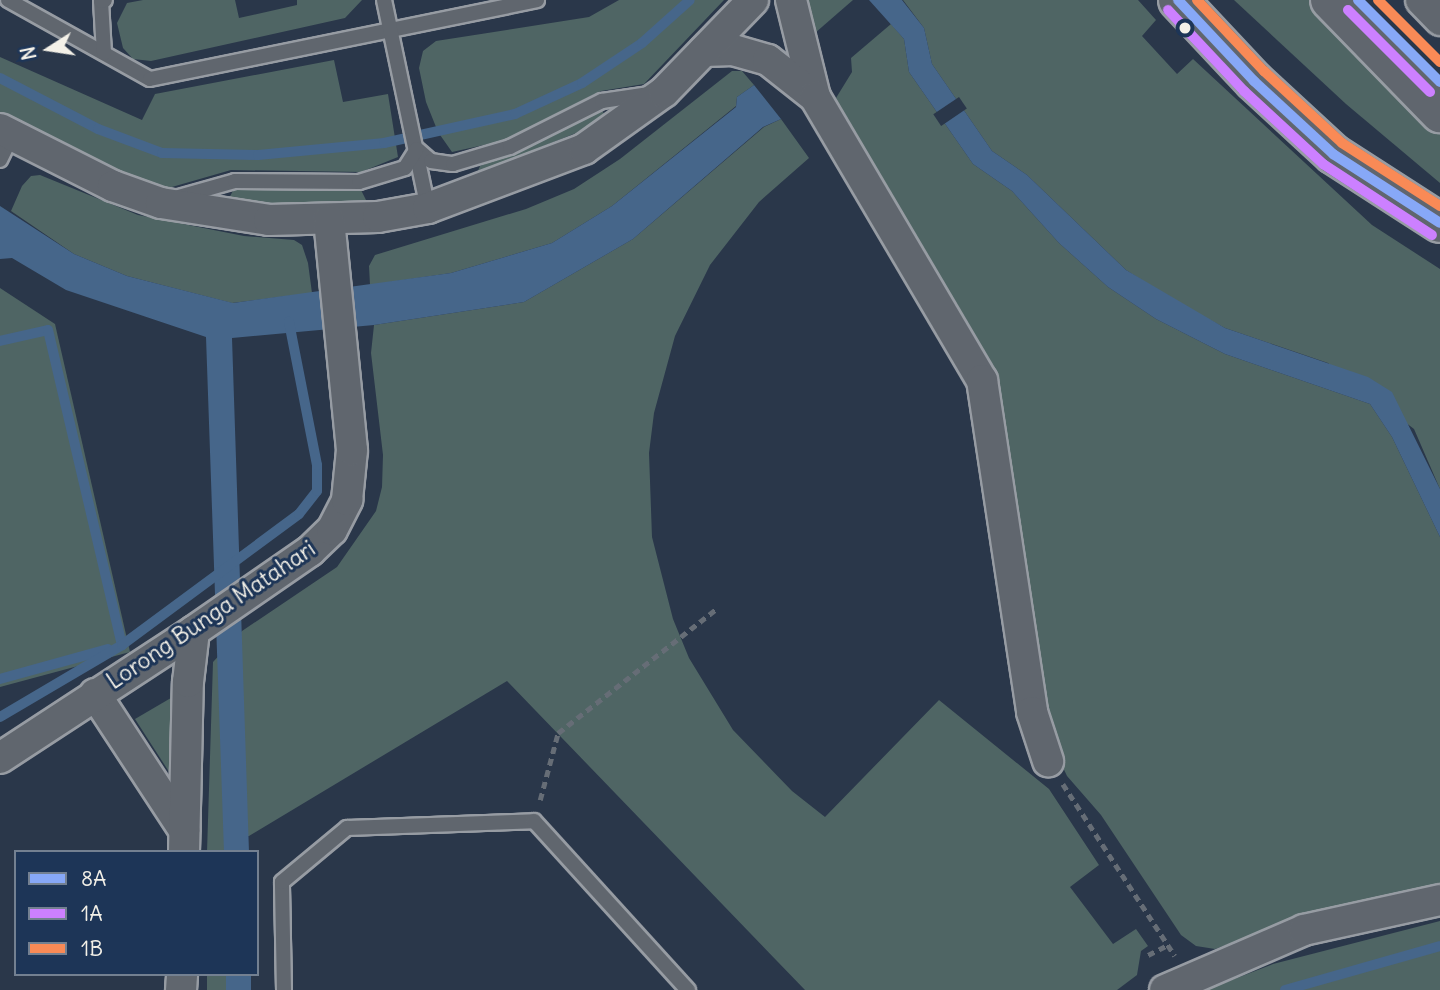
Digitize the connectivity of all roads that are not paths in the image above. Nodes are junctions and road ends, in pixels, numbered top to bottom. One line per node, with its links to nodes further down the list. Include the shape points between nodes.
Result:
1 (8, 0): 14 (lane)
2 (105, 0): 14 (lane, via 101,1)
3 (384, 0): 12 (lane)
4 (537, 0): 12 (lane)
5 (753, 0): 13 (street)
6 (791, 0): 17 (street)
7 (1178, 0): 24 (main road, via 1381,204)
8 (1330, 0): 18 (main road)
9 (1358, 0): 15 (main road)
10 (1421, 0): 11 (street)
11 (1440, 20)
12 (391, 32): 14 (lane, via 150,79); 20 (lane)
13 (704, 51): 16 (street); 17 (street, via 733,50 768,60)
14 (104, 53)
15 (1440, 82)
16 (664, 92): 20 (lane, via 602,101 510,147 453,164 431,161); 22 (street, via 584,149)
17 (815, 97): 28 (street, via 982,380 1032,712)
18 (1440, 113)
19 (4, 142): 21 (street)
20 (417, 149): 21 (lane, via 405,168 359,182 235,181); 22 (lane)
21 (161, 203): 23 (street, via 269,220)
22 (428, 208): 23 (street)
23 (329, 220): 25 (street, Lorong Bunga Matahari, via 352,450 347,500 332,530 310,551)
24 (1438, 227)
25 (194, 631): 26 (street, Lorong Bunga Matahari); 29 (street, via 188,682)
26 (95, 694): 27 (street, Lorong Bunga Matahari); 29 (street)
27 (0, 758)
28 (1048, 761)
29 (184, 841)
30 (1440, 900): 31 (street, via 1304,930)
31 (1177, 984)
32 (284, 990): 33 (lane, via 282,882 347,828 534,821)
33 (688, 990)

